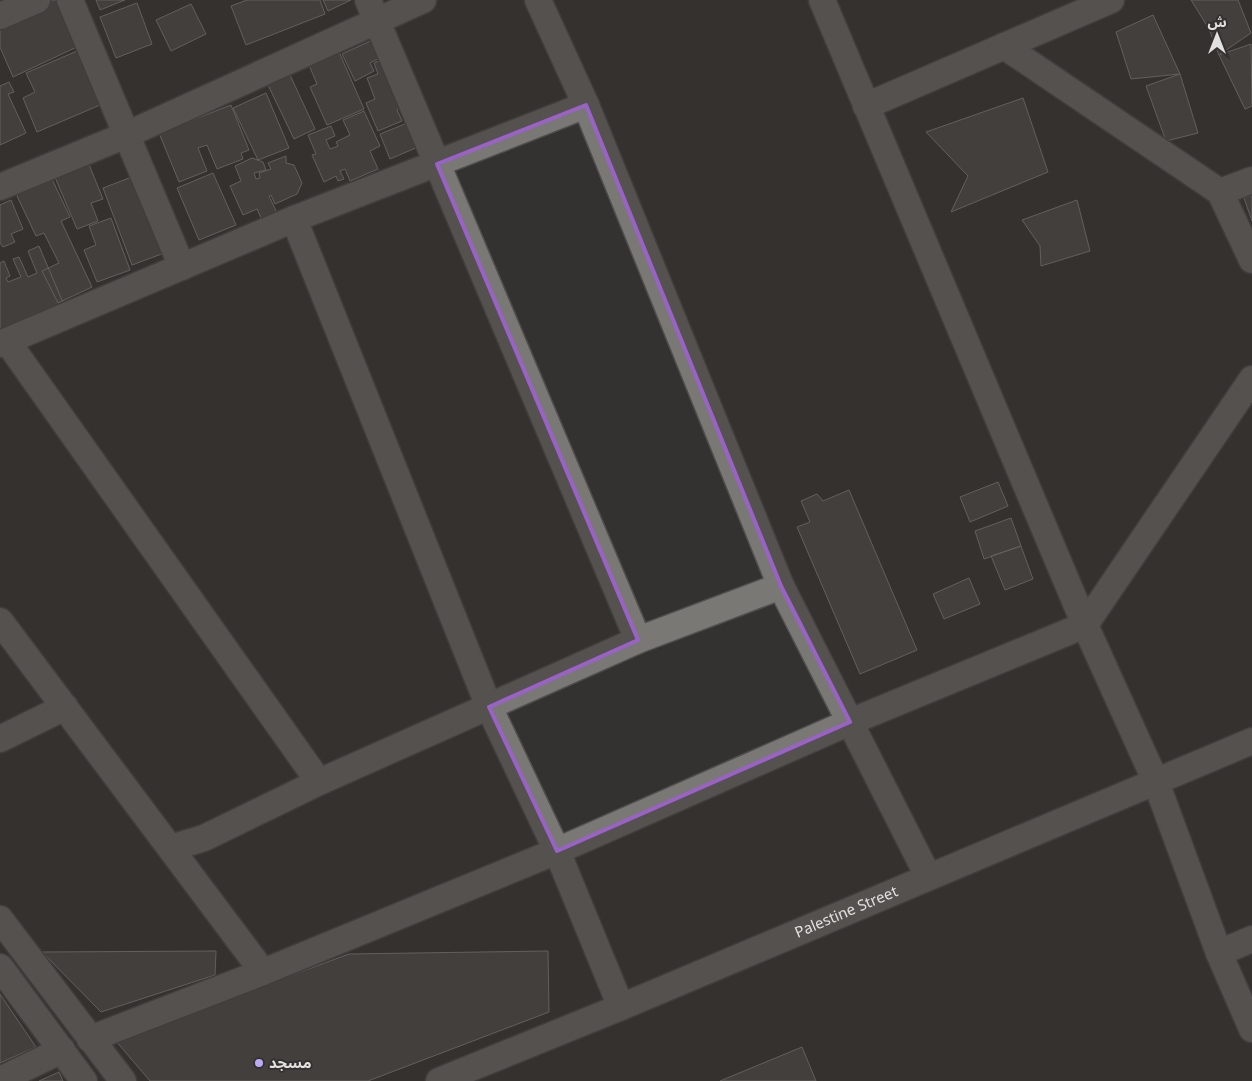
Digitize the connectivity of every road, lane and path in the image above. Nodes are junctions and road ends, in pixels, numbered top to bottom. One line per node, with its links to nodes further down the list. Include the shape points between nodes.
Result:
1 (37, 0): 8 (street)
2 (70, 0): 12 (street)
3 (423, 0): 7 (street)
4 (538, 0): 10 (street)
5 (822, 0): 11 (street)
6 (1111, 0): 9 (street)
7 (373, 10): 12 (street); 13 (street)
8 (0, 16)
9 (1004, 46): 11 (street); 16 (street)
10 (586, 105): 13 (street); 22 (street)
11 (866, 106): 24 (street)
12 (126, 134): 15 (street); 19 (street)
13 (437, 164): 17 (street); 25 (street)
14 (1252, 180): 16 (street)
15 (0, 187)
16 (1220, 192): 18 (street)
17 (294, 219): 19 (street); 27 (street)
18 (1252, 260)
19 (182, 267): 20 (street)
20 (3, 342): 31 (street)
21 (1252, 379): 24 (street)
22 (781, 586): 25 (street); 28 (street)
23 (0, 621): 26 (street)
24 (1085, 625): 28 (street); 32 (street)
25 (638, 640): 27 (street)
26 (65, 707): 29 (street); 33 (street)
27 (490, 707): 31 (street); 34 (street)
28 (850, 722): 34 (street); 35 (street)
29 (0, 739)
30 (1252, 741): 32 (street, Palestine Street)
31 (319, 782): 33 (street, via 204,838)
32 (1156, 782): 35 (street, Palestine Street); 38 (street)
33 (171, 848): 40 (street)
34 (557, 851): 40 (street); 41 (street)
35 (928, 876): 41 (street, Palestine Street)
36 (0, 919): 43 (street)
37 (1252, 939): 38 (street)
38 (1218, 953): 42 (street)
39 (0, 967): 44 (street)
40 (263, 972): 43 (street)
41 (621, 1007): 48 (street, Palestine Street)
42 (1252, 1029)
43 (90, 1039): 47 (street)
44 (62, 1050): 45 (street); 46 (street)
45 (0, 1080)
46 (84, 1081)
47 (123, 1081)
48 (439, 1081)

